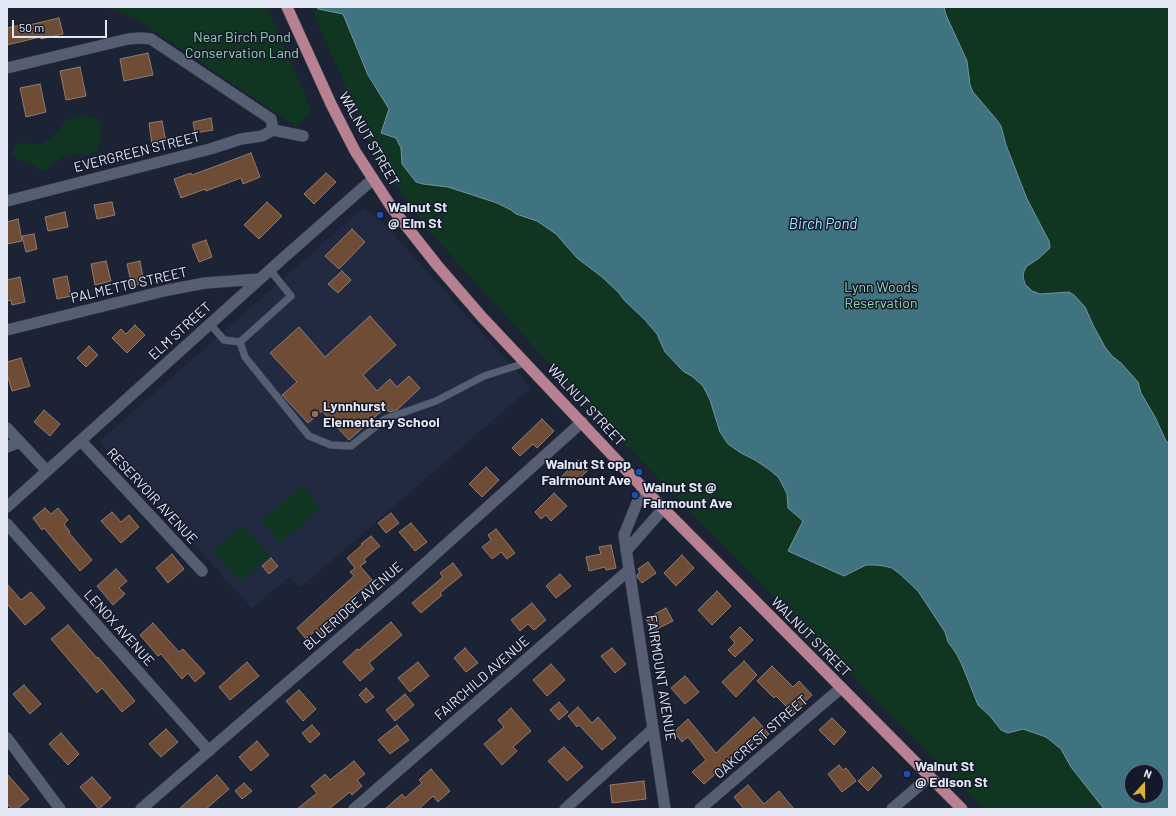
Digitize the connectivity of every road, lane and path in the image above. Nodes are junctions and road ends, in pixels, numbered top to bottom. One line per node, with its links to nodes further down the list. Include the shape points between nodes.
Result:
1 (287, 7): 5 (main road, WALNUT STREET, via 334,110)
2 (7, 68): 3 (street, via 128,39 151,39 271,119)
3 (273, 130): 4 (street); 6 (street, EVERGREEN STREET, via 262,136 241,139)
4 (303, 136)
5 (373, 179): 7 (street, ELM STREET); 12 (main road, WALNUT STREET, via 392,208 437,265)
6 (7, 201)
7 (270, 270): 8 (street, ELM STREET); 11 (lane, via 291,296)
8 (260, 279): 9 (street, ELM STREET); 10 (street, PALMETTO STREET, via 205,283 168,290)
9 (210, 324): 11 (lane, via 224,340); 15 (street, ELM STREET)
10 (7, 330)
11 (240, 342): 12 (lane, via 245,357 309,436 331,445 351,446 385,419 436,401 484,376)
12 (525, 362): 13 (main road, WALNUT STREET)
13 (582, 422): 19 (main road, WALNUT STREET); 29 (street, BLUERIDGE AVENUE, via 401,585)
14 (7, 428): 16 (street)
15 (81, 440): 18 (street, ELM STREET); 25 (street, RESERVOIR AVENUE)
16 (20, 442): 17 (street); 18 (street)
17 (7, 447)
18 (47, 471): 20 (street, ELM STREET)
19 (643, 488): 21 (main road, WALNUT STREET); 23 (street, FAIRMOUNT AVENUE, via 624,535)
20 (7, 507)
21 (663, 508): 23 (street); 26 (main road, WALNUT STREET)
22 (7, 524): 29 (street, LENOX AVENUE)
23 (626, 551): 24 (street, FAIRMOUNT AVENUE)
24 (629, 570): 27 (street, FAIRMOUNT AVENUE); 33 (street, FAIRCHILD AVENUE)
25 (202, 571)
26 (841, 688): 30 (main road, WALNUT STREET); 36 (street, OAKCREST STREET)
27 (653, 729): 34 (street); 35 (street, FAIRMOUNT AVENUE)
28 (7, 738): 31 (street)
29 (209, 751): 32 (street, BLUERIDGE AVENUE)
30 (929, 777): 37 (street); 38 (main road, WALNUT STREET)
31 (60, 809)
32 (140, 809)
33 (354, 809)
34 (565, 809)
35 (665, 809)
36 (700, 809)
37 (892, 809)
38 (962, 809)

